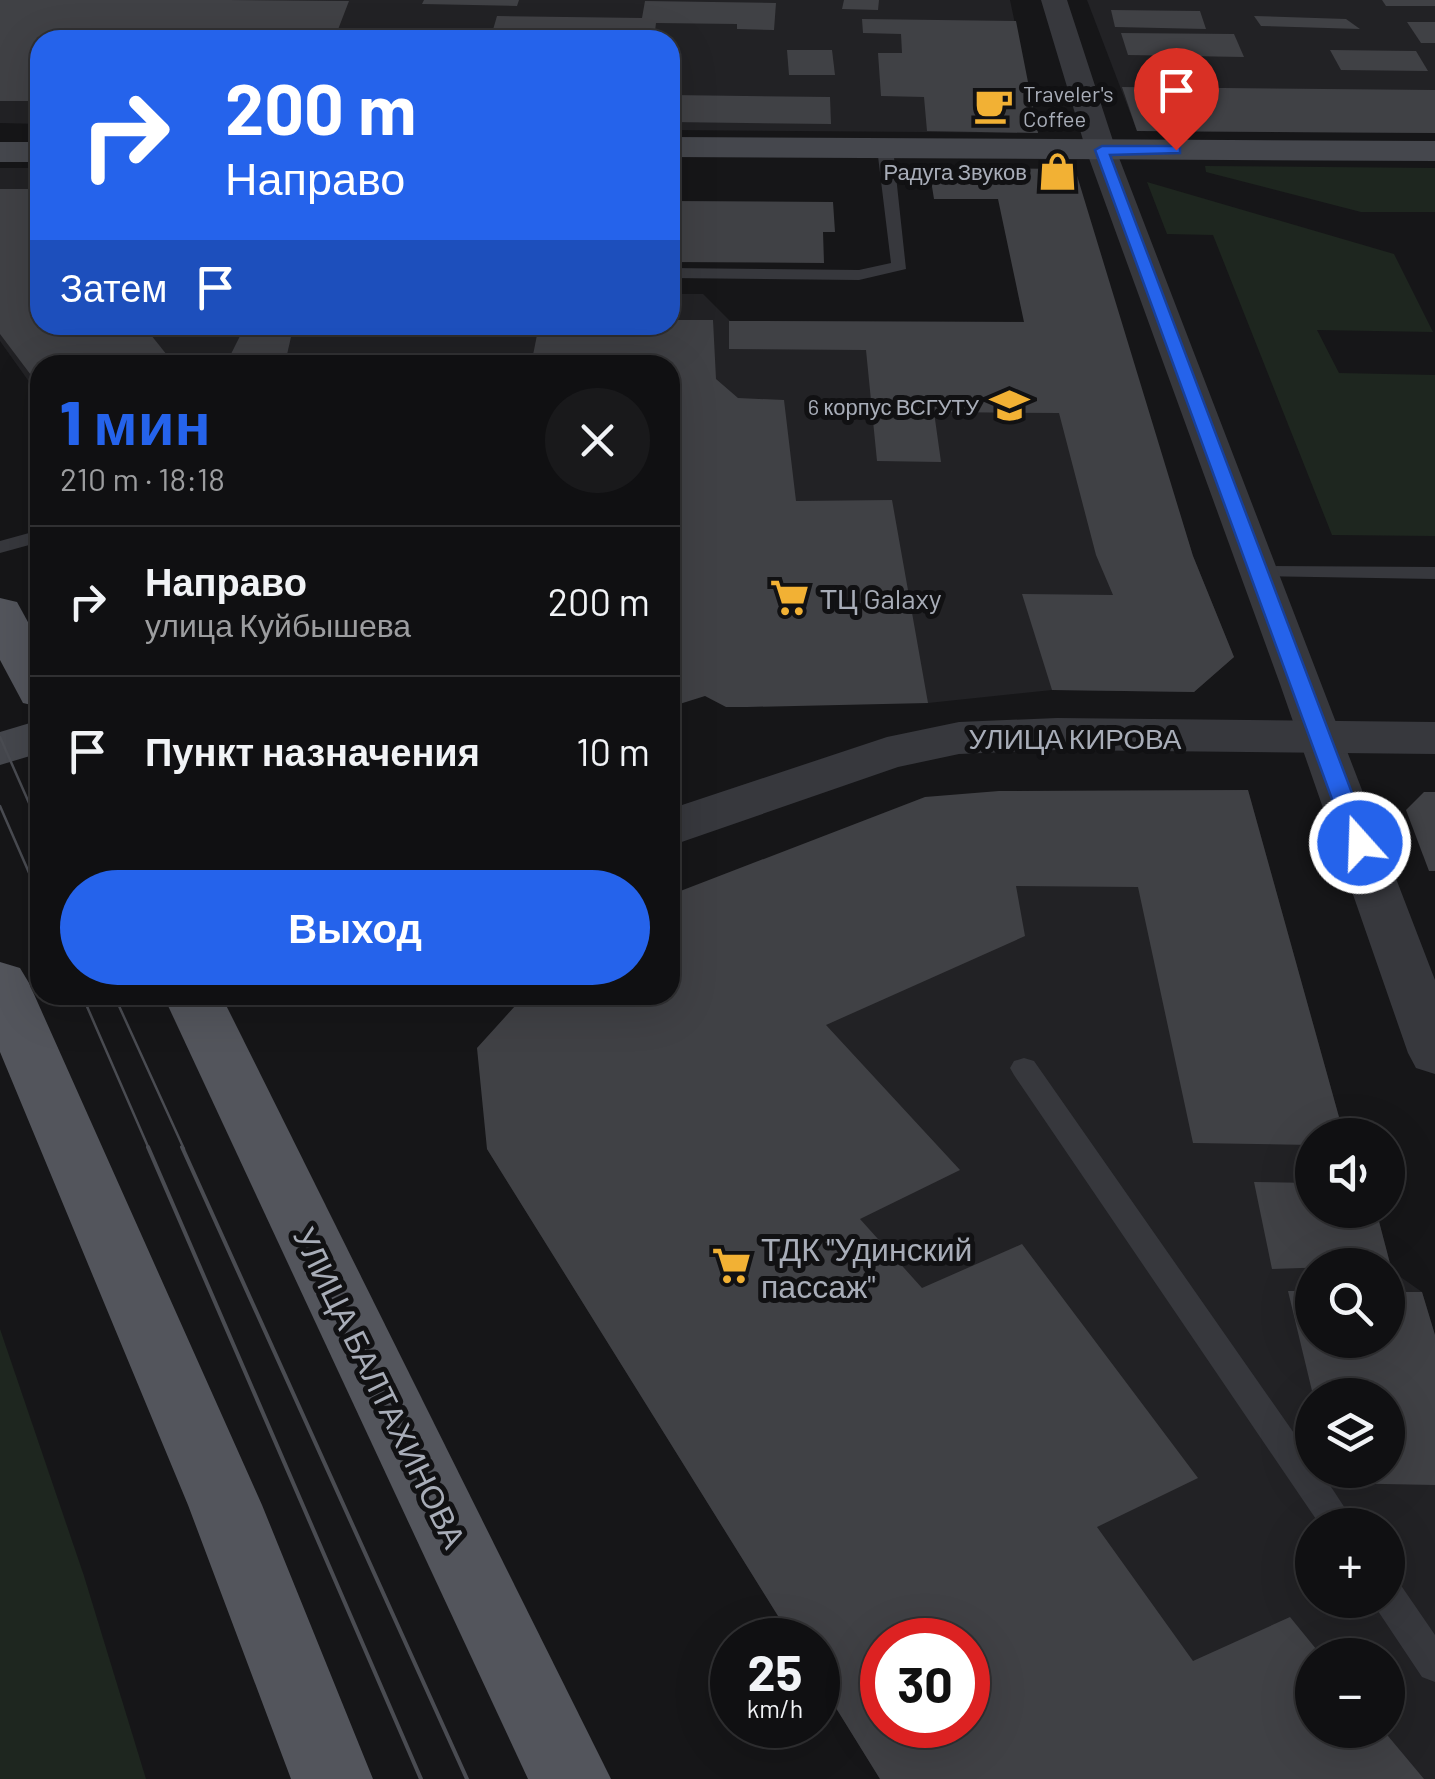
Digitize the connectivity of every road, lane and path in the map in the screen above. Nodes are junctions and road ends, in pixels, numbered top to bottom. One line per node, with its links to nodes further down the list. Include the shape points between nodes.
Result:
1 (1054, 0): 4 (street)
2 (680, 147): 3 (main road)
3 (884, 148): 4 (main road); 8 (lane, via 900,265 859,276)
4 (1102, 150): 5 (main road); 11 (street)
5 (1435, 151)
6 (0, 152): 7 (main road)
7 (30, 152)
8 (680, 273)
9 (30, 539): 10 (lane)
10 (0, 547)
11 (1260, 572): 12 (lane); 15 (street)
12 (1435, 573)
13 (0, 612): 14 (main road)
14 (30, 672)
15 (1322, 738): 16 (street, УЛИЦА КИРОВА); 19 (street, УЛИЦА КИРОВА, via 959,738 888,754); 22 (street)
16 (1435, 738)
17 (30, 739): 18 (main road)
18 (0, 749)
19 (680, 825)
20 (0, 983): 27 (main road, via 225,1504)
21 (197, 1005): 28 (main road, УЛИЦА БАЛТАХИНОВА)
22 (1435, 1053)
23 (1024, 1068): 24 (lane)
24 (1326, 1508)
25 (1403, 1618): 26 (lane)
26 (1435, 1665)
27 (332, 1779)
28 (570, 1779)

